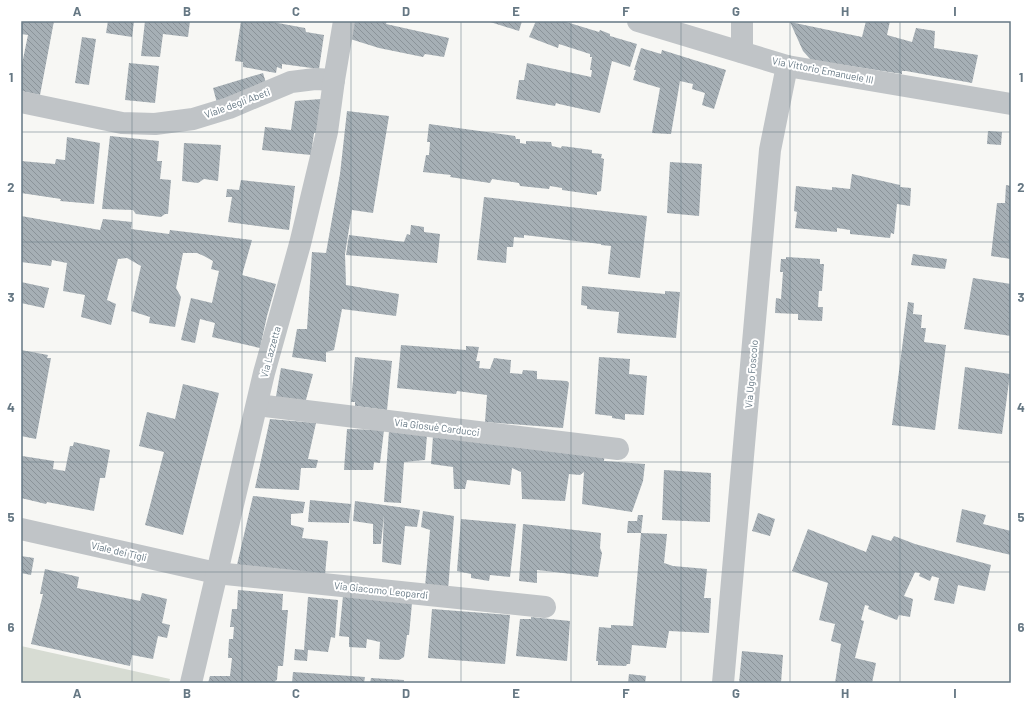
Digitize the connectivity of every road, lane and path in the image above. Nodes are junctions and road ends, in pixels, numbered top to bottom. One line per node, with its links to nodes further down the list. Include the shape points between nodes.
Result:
1 (344, 21): 6 (street, Via Lazzetta)
2 (638, 21): 4 (street, Via Vittorio Emanuele III)
3 (742, 21): 4 (street)
4 (742, 52): 5 (street, Via Vittorio Emanuele III)
5 (787, 66): 8 (street, Via Vittorio Emanuele III); 15 (street, Via Ugo Foscolo, via 770,150)
6 (334, 80): 7 (street, Viale degli Abeti, via 291,82 229,108 192,119 155,124 122,122); 9 (street, Via Lazzetta, via 327,132 315,184)
7 (21, 102)
8 (1011, 104)
9 (257, 405): 10 (street, Via Giosuè Carducci); 12 (street, Via Lazzetta)
10 (618, 449)
11 (21, 529): 12 (street, Viale dei Tigli)
12 (216, 574): 13 (street, Via Giacomo Leopardi); 14 (street, Via Lazzetta)
13 (545, 607)
14 (191, 683)
15 (723, 683)

